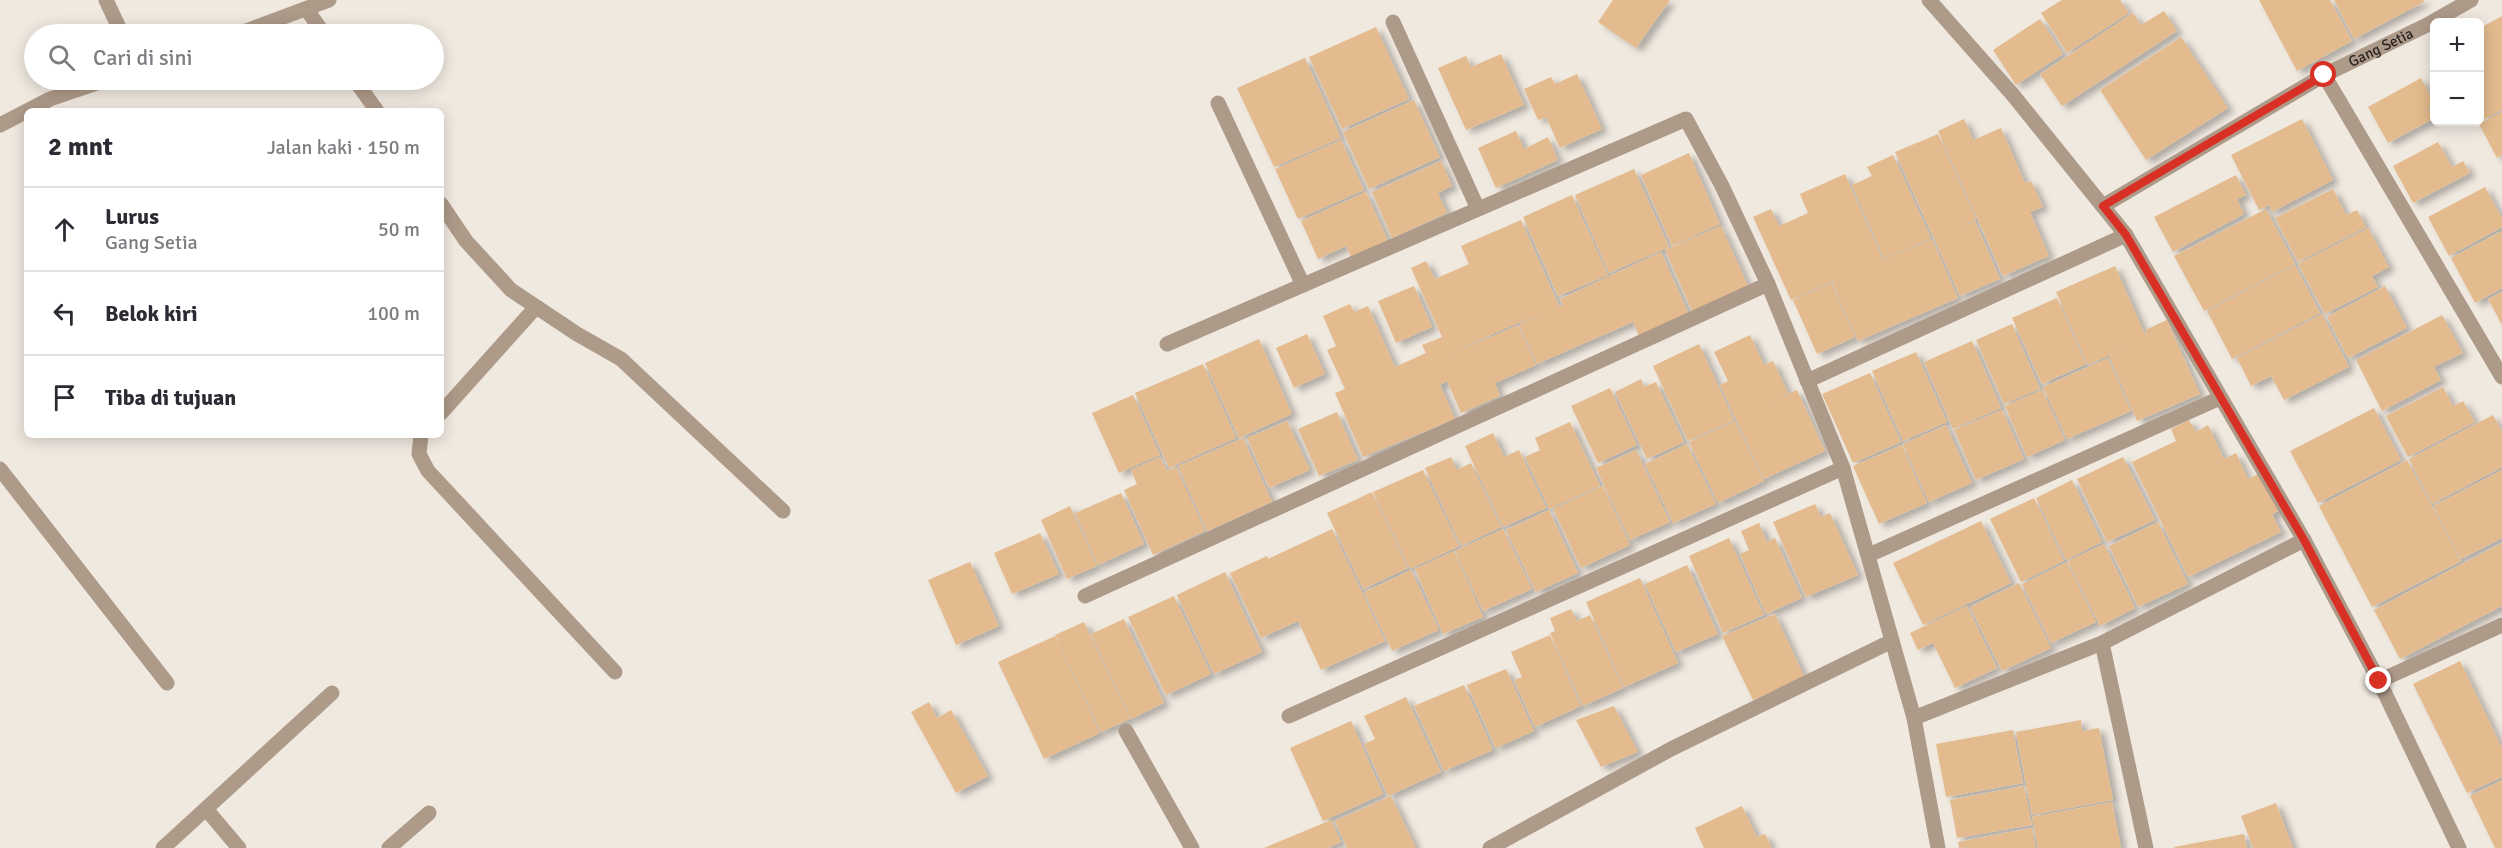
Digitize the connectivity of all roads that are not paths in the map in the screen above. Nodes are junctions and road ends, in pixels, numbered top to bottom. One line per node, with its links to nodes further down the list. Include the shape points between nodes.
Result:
1 (106, 0): 7 (street)
2 (329, 0): 5 (street)
3 (1929, 0): 18 (street)
4 (2471, 0): 10 (street, Gang Setia)
5 (307, 10): 8 (street); 9 (street)
6 (1394, 22): 20 (street)
7 (117, 24)
8 (267, 24)
9 (317, 24)
10 (2324, 75): 18 (street, Gang Setia); 26 (street)
11 (77, 90): 14 (street)
12 (362, 90): 15 (street)
13 (1218, 103): 23 (street)
14 (33, 108)
15 (375, 108)
16 (24, 113): 17 (street)
17 (0, 125)
18 (2103, 206): 21 (street)
19 (444, 208): 24 (street, via 488,266 511,290)
20 (1478, 209): 22 (street, via 1686,119); 23 (street)
21 (2126, 235): 27 (street); 28 (street)
22 (1768, 284): 27 (street); 36 (street)
23 (1303, 285): 25 (street)
24 (536, 306): 29 (street); 33 (street, via 621,358)
25 (1167, 344)
26 (2502, 377)
27 (1807, 381): 31 (street)
28 (2220, 398): 34 (street); 35 (street)
29 (444, 410)
30 (421, 438): 40 (street, via 419,454 428,471)
31 (1844, 468): 35 (street); 44 (street)
32 (0, 469): 42 (street)
33 (783, 511)
34 (2304, 540): 39 (street); 41 (street)
35 (1869, 555): 38 (street)
36 (1084, 596)
37 (2502, 625): 41 (street)
38 (1893, 641): 45 (street); 49 (street, via 1671,749)
39 (2102, 643): 45 (street); 55 (street)
40 (615, 672)
41 (2379, 681): 56 (street)
42 (167, 682)
43 (332, 693): 47 (street)
44 (1288, 716)
45 (1914, 718): 54 (street)
46 (1126, 731): 53 (street)
47 (206, 809): 50 (street); 51 (street)
48 (429, 813): 52 (street)
49 (1500, 845)
50 (164, 848)
51 (239, 848)
52 (389, 848)
53 (1192, 848)
54 (1938, 848)
55 (2146, 848)
56 (2459, 848)

